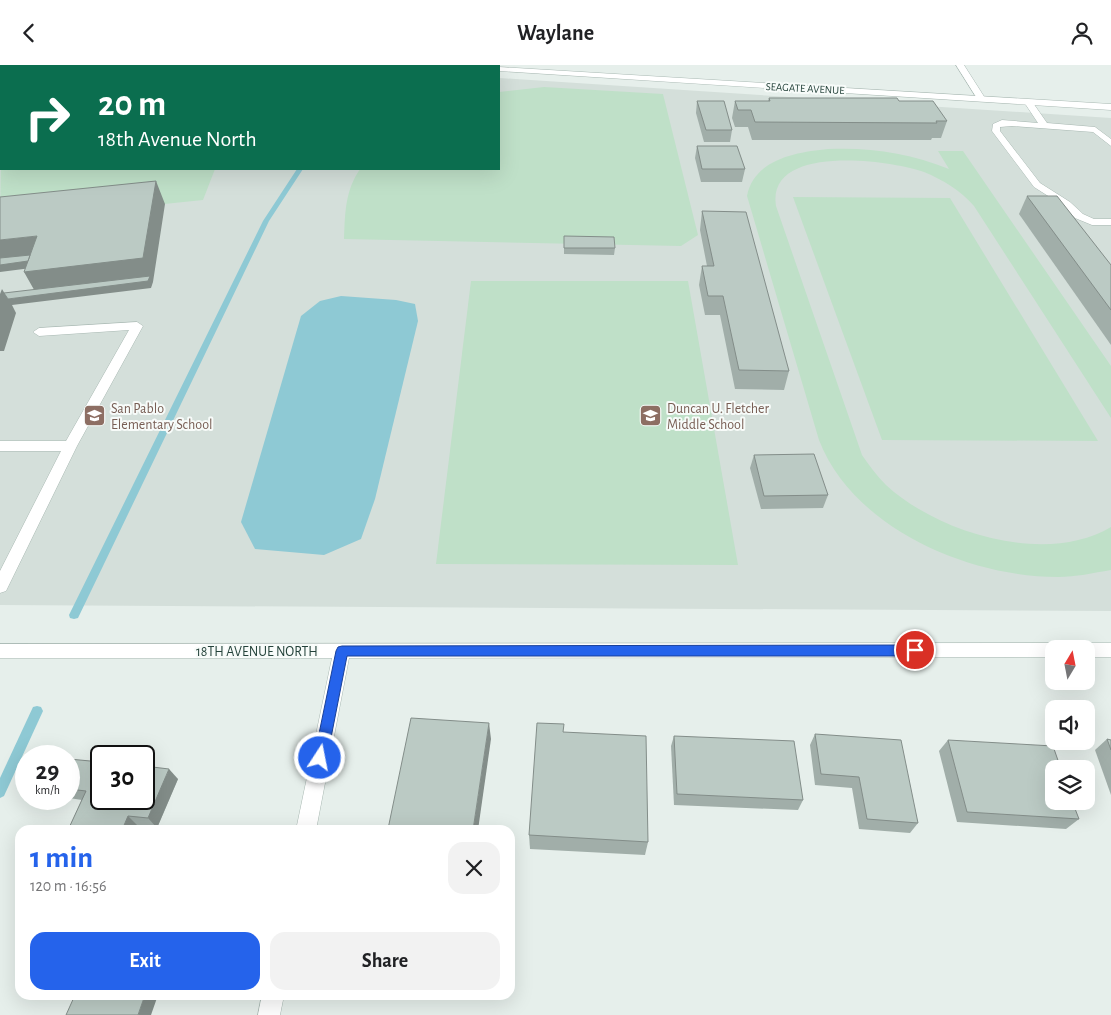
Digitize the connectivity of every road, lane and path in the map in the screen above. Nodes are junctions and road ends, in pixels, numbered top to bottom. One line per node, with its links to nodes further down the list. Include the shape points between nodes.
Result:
1 (960, 65): 3 (street)
2 (500, 69): 3 (street, SEAGATE AVENUE)
3 (981, 98): 4 (street, SEAGATE AVENUE)
4 (1028, 102): 5 (street, SEAGATE AVENUE); 6 (street)
5 (1111, 107)
6 (1042, 124): 7 (street, via 1095,129); 8 (street, via 1002,123 996,126 996,131 1037,185 1067,204 1078,216 1092,222)
7 (1111, 143)
8 (1111, 222)
9 (39, 332): 11 (street, via 138,326)
10 (0, 446): 11 (street)
11 (70, 447): 12 (street)
12 (0, 587)
13 (1045, 650): 17 (street, 18TH AVENUE NORTH)
14 (1095, 650): 15 (street)
15 (1111, 650)
16 (0, 651): 17 (street, 18TH AVENUE NORTH)
17 (342, 651): 18 (street)
18 (307, 825)
19 (272, 1000): 20 (street)
20 (269, 1015)

